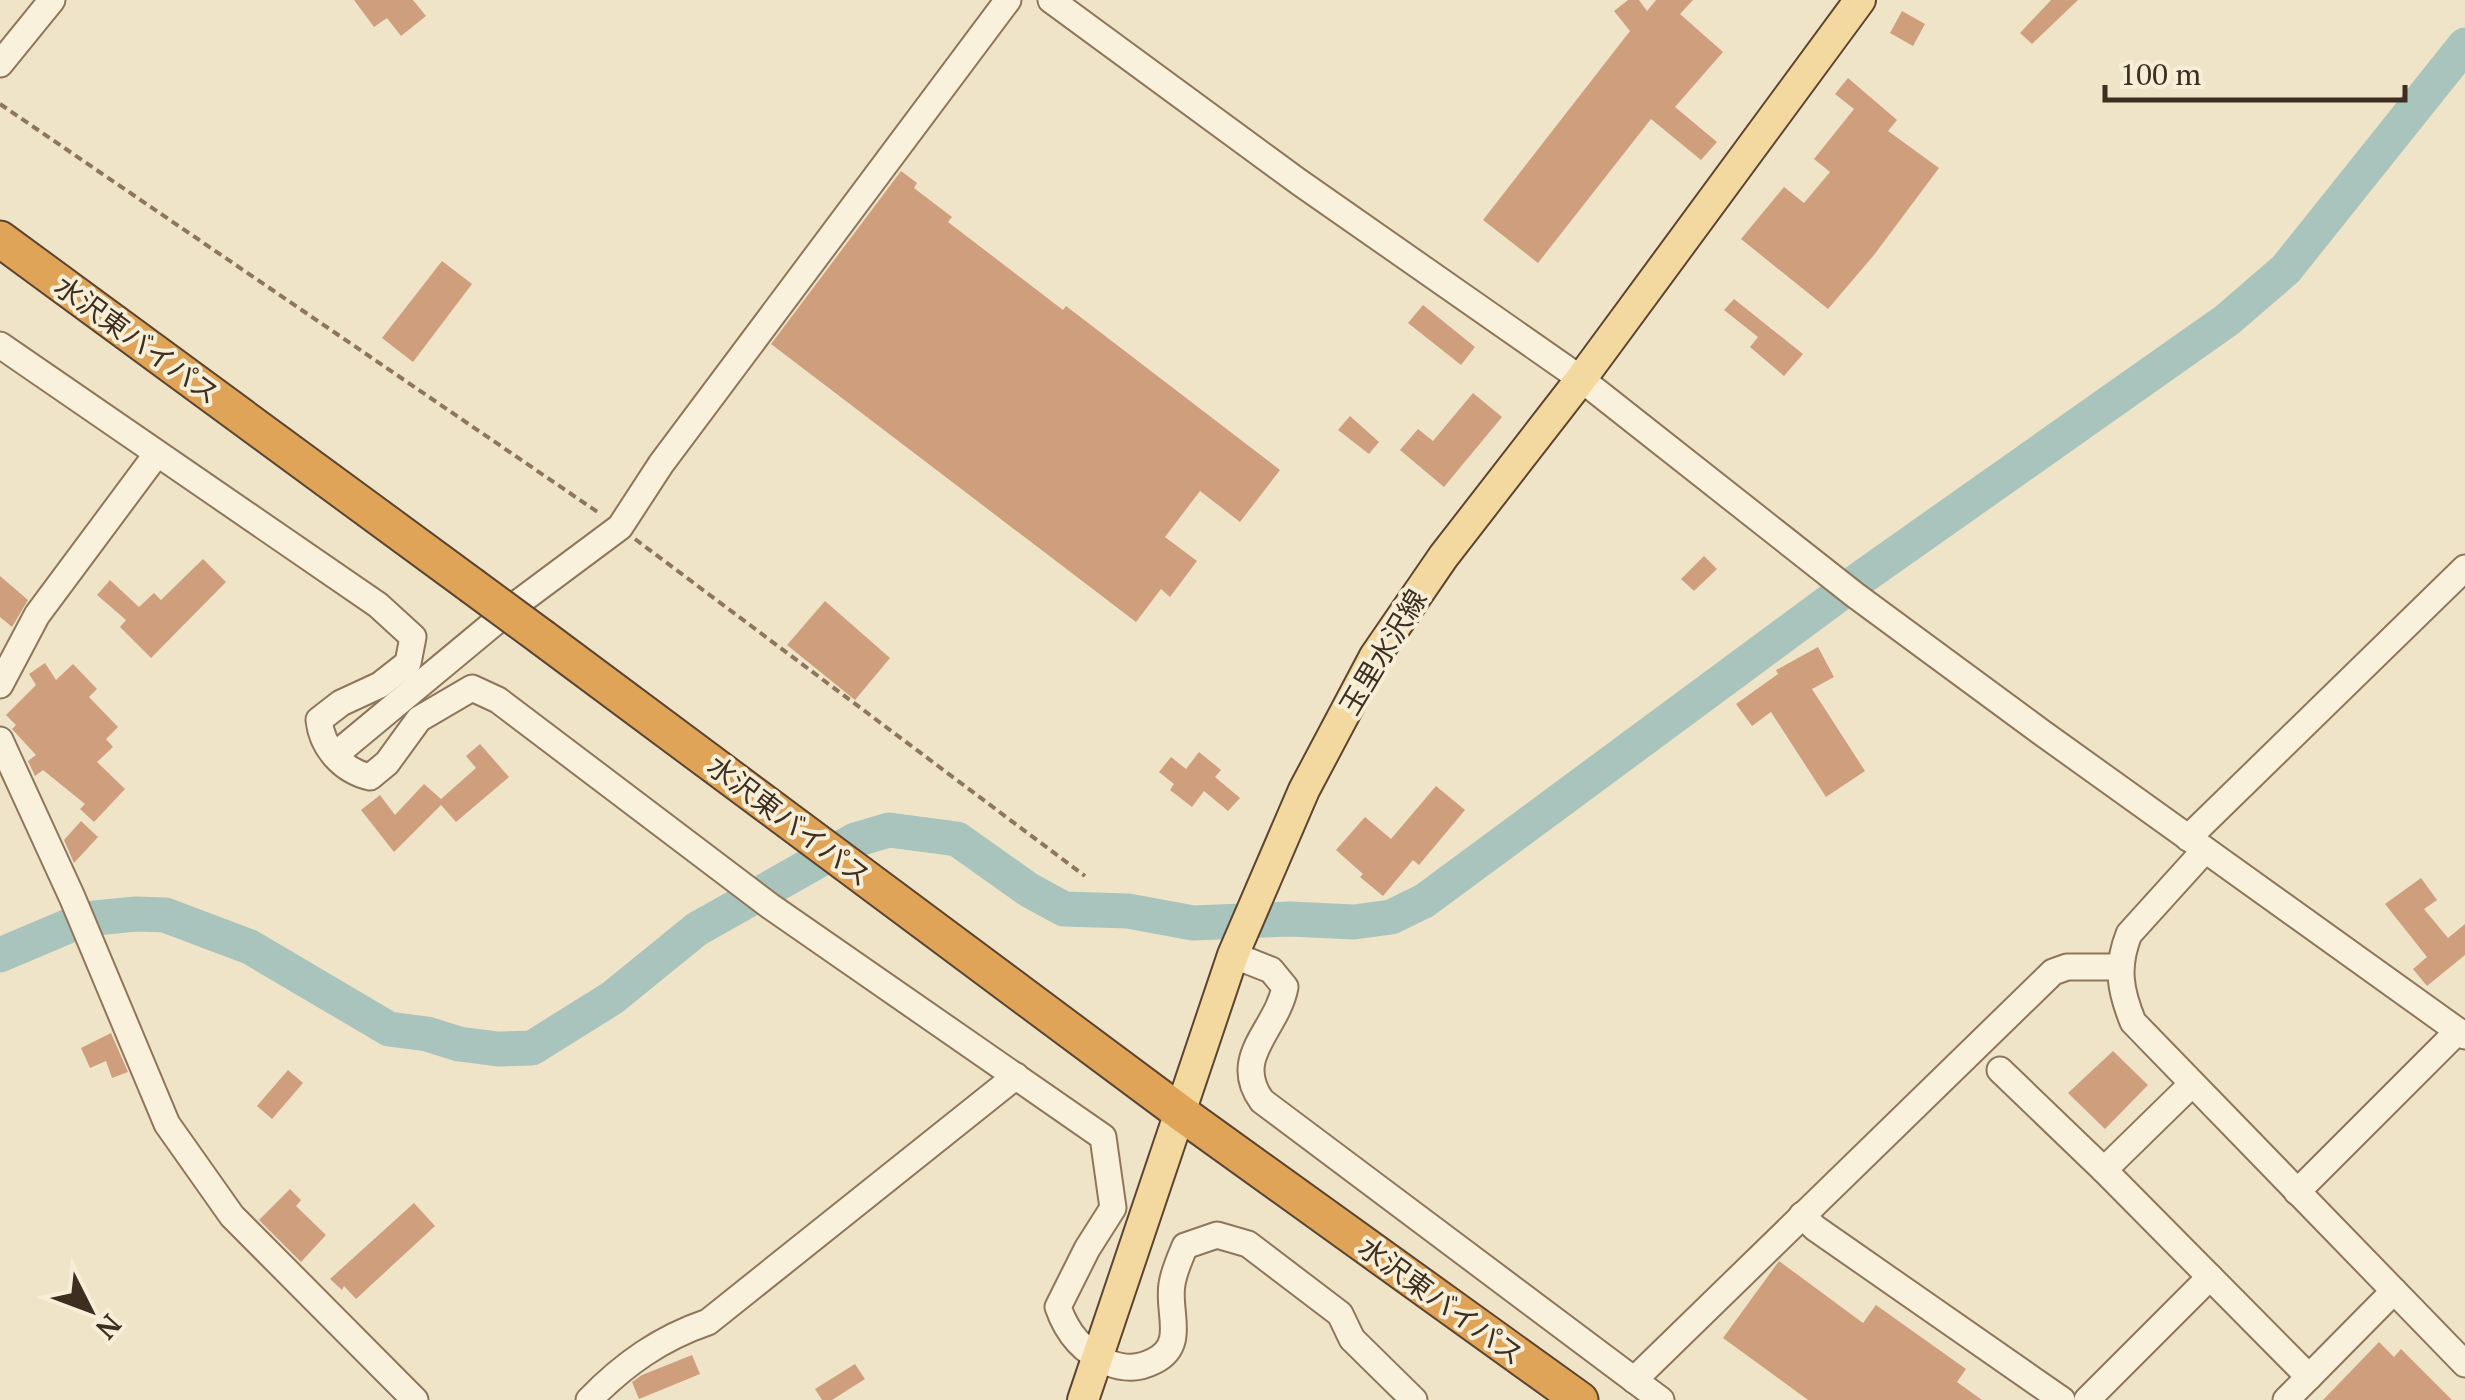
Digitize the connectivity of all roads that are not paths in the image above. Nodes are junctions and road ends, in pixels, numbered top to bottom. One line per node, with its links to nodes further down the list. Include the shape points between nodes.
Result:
1 (52, 0): 5 (street)
2 (1008, 0): 13 (street, via 620,527)
3 (1051, 0): 8 (street)
4 (1850, 3): 8 (main road, 玉里水沢線)
5 (0, 64)
6 (0, 239): 21 (highway, 水沢東バイパス, bridge)
7 (0, 345): 9 (street)
8 (1581, 379): 14 (street, via 1855,595); 15 (main road, 玉里水沢線, via 1375,656 1304,790)
9 (156, 454): 11 (street, via 37,615); 13 (street, via 412,636 408,663 319,720)
10 (2465, 568): 14 (street)
11 (0, 685)
12 (0, 740): 31 (street, via 167,1124 232,1216)
13 (335, 755): 19 (street, via 352,773 370,777 420,719 472,688 498,700 723,872)
14 (2196, 844): 16 (street, via 2130,934); 17 (street)
15 (1233, 955): 21 (main road, 玉里水沢線); 30 (street, via 1271,970 1284,986 1249,1070 1262,1101)
16 (2119, 967): 20 (street, via 2134,1022); 24 (street, via 2053,972)
17 (2462, 1033): 23 (street)
18 (2000, 1070): 22 (street)
19 (1016, 1076): 27 (street, via 1103,1137 1113,1208 1058,1307 1068,1333); 32 (street, via 708,1322 673,1334 616,1372)
20 (2192, 1084): 22 (street); 23 (street)
21 (1181, 1113): 27 (main road, 玉里水沢線); 35 (highway, 水沢東バイパス)
22 (2104, 1170): 25 (street)
23 (2297, 1192): 26 (street)
24 (1802, 1215): 30 (street); 37 (street)
25 (2210, 1277): 29 (street); 38 (street)
26 (2394, 1291): 28 (street); 29 (street)
27 (1099, 1359): 33 (main road, 玉里水沢線); 34 (street, via 1139,1368 1164,1356 1174,1336 1171,1285 1185,1246 1217,1236 1248,1244 1340,1314 1352,1339)
28 (2465, 1364)
29 (2308, 1376): 39 (street)
30 (1634, 1380): 36 (street)
31 (415, 1400)
32 (589, 1400)
33 (1083, 1400)
34 (1414, 1400)
35 (1580, 1400)
36 (1662, 1400)
37 (2062, 1400)
38 (2087, 1400)
39 (2286, 1400)

